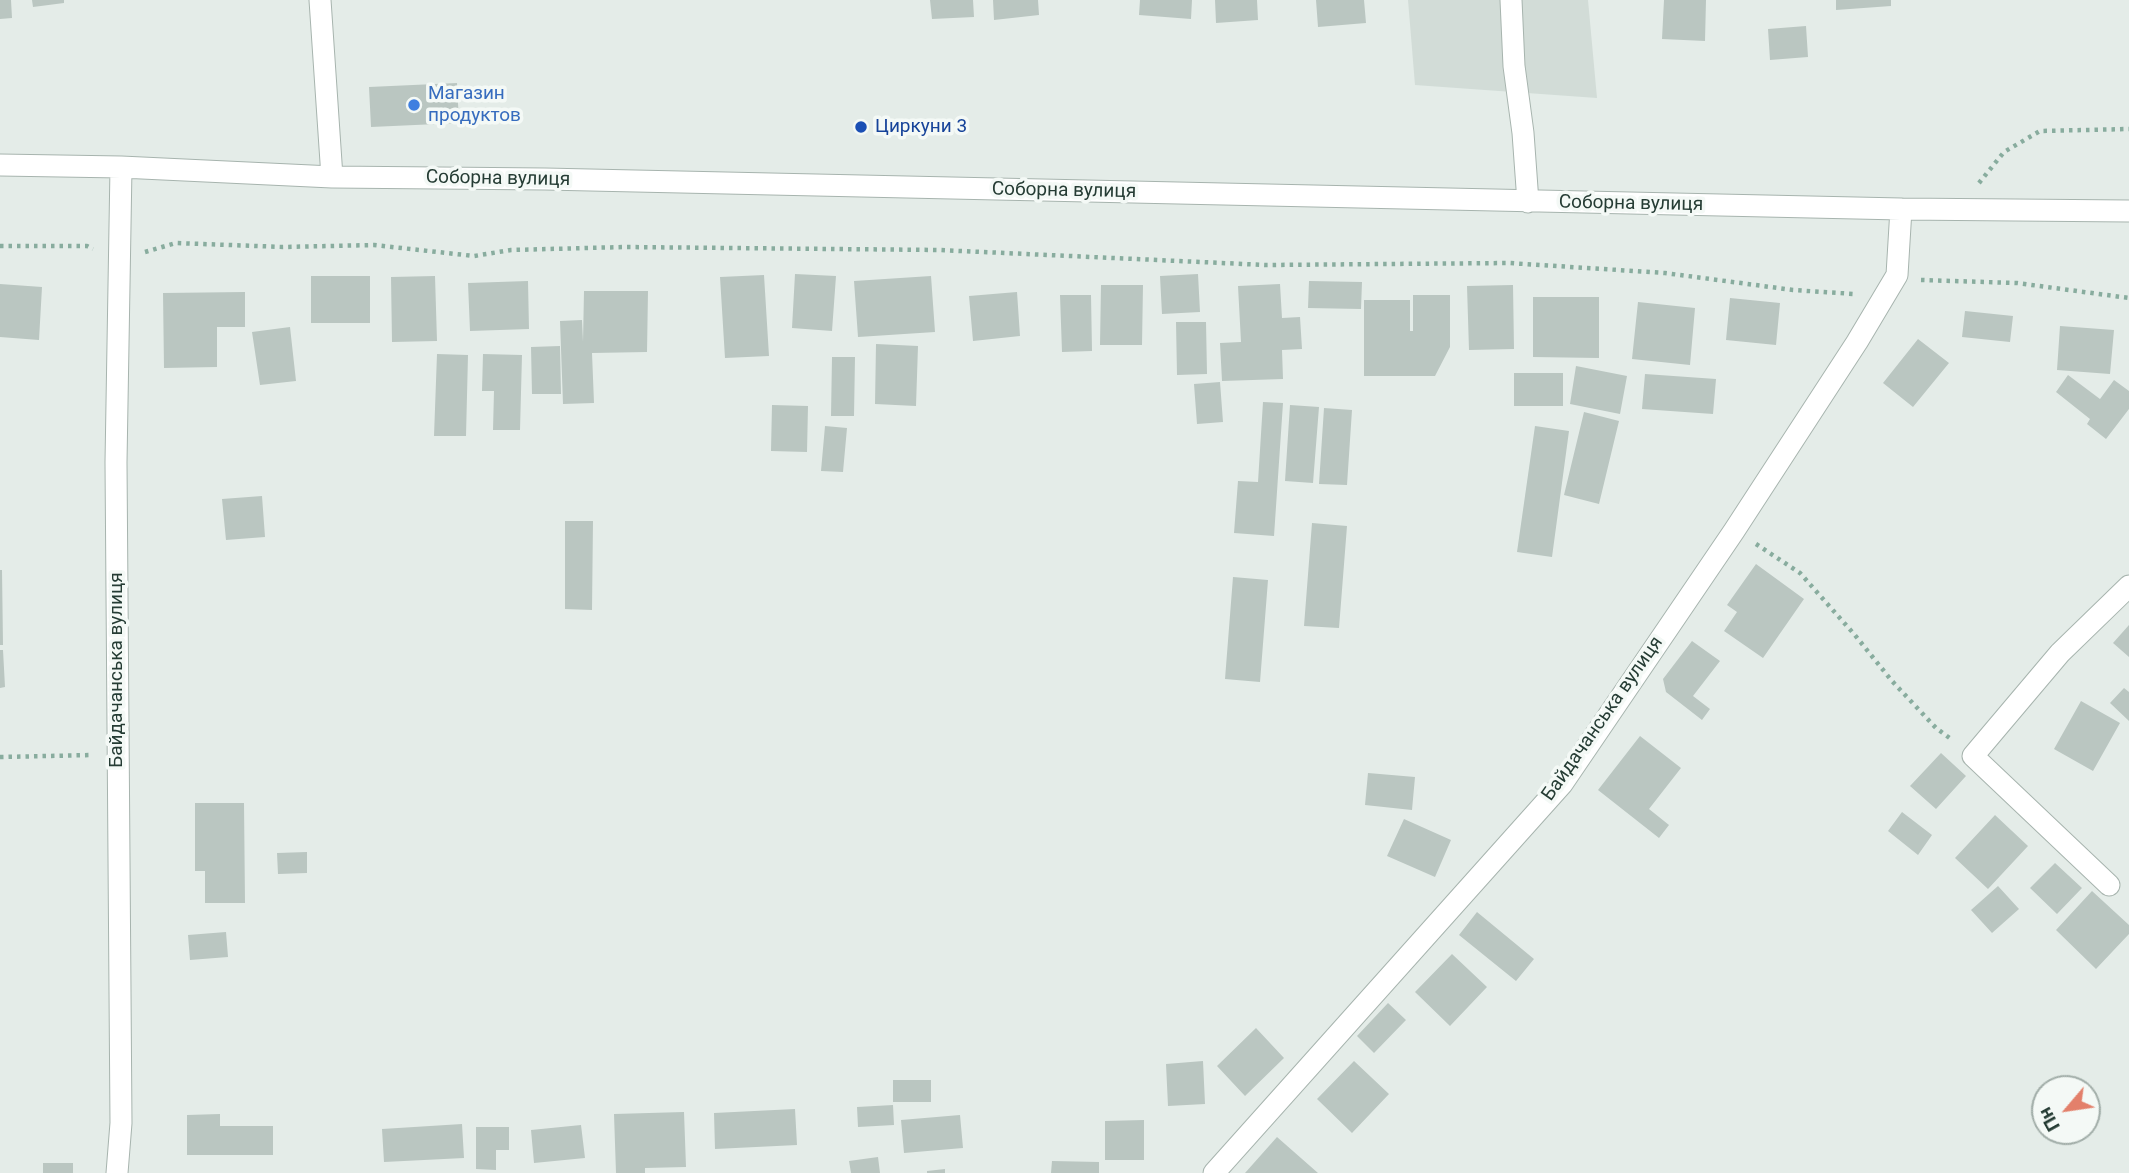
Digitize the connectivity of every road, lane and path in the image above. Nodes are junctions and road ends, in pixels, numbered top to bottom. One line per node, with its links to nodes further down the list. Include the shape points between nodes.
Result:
1 (320, 0): 6 (street)
2 (1511, 0): 7 (street)
3 (2129, 129): 9 (path, via 2040,131 2004,152 1981,181)
4 (0, 165): 5 (street, Соборна вулиця)
5 (121, 167): 6 (street, Соборна вулиця); 12 (street, Байдачанська вулиця)
6 (332, 177): 7 (street, Соборна вулиця)
7 (1528, 202): 8 (street, Соборна вулиця)
8 (1901, 209): 9 (street, Соборна вулиця); 13 (street, Байдачанська вулиця)
9 (1948, 210): 10 (street, Соборна вулиця)
10 (2129, 211)
11 (0, 246): 12 (path, via 87,246)
12 (119, 258): 14 (path, via 176,243 374,245 474,256 511,250 625,247 939,250 1266,265 1508,263); 18 (street, Байдачанська вулиця)
13 (1897, 275): 15 (path, via 1927,281 2017,283); 16 (street, Байдачанська вулиця)
14 (1857, 294)
15 (2129, 298)
16 (1734, 530): 19 (path, via 1800,573 1936,728); 23 (street, Байдачанська вулиця, via 1562,784)
17 (2129, 586): 19 (street, via 2060,653)
18 (118, 754): 20 (path); 22 (street, Байдачанська вулиця, via 121,1124)
19 (1973, 756): 21 (street)
20 (0, 757)
21 (2109, 885)
22 (117, 1173)
23 (1214, 1173)

